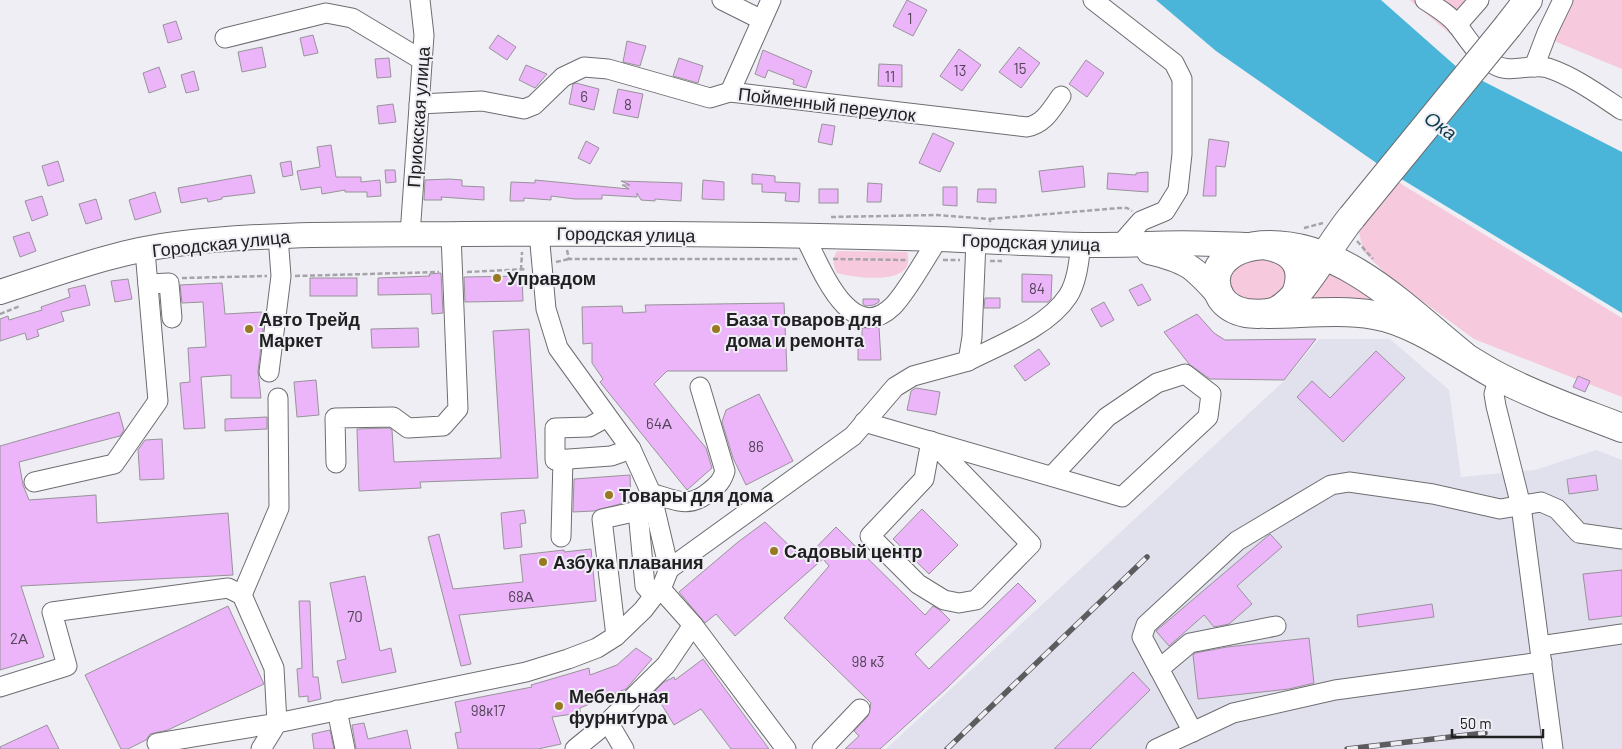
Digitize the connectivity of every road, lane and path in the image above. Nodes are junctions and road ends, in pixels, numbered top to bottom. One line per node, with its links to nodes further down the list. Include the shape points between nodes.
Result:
1 (420, 0): 12 (street, Приокская улица, via 424,35)
2 (722, 0): 9 (street)
3 (771, 0): 9 (street)
4 (1093, 0): 27 (street, via 1174,63 1182,79 1182,154 1178,190 1165,211 1141,220)
5 (1425, 0): 10 (street)
6 (1478, 0): 10 (street)
7 (1528, 0): 18 (highway, bridge)
8 (1562, 0): 13 (street)
9 (762, 20): 14 (street)
10 (1457, 25): 13 (street, via 1471,46 1495,65 1505,69)
11 (224, 38): 12 (street, via 326,13 352,18)
12 (422, 60): 16 (street, Приокская улица)
13 (1534, 67): 17 (street, via 1547,68 1581,83)
14 (730, 92): 15 (street, Пойменный переулок, via 1027,128 1048,116); 16 (street, Пойменный переулок, via 710,98 608,69 584,67 562,77 534,105 524,110 482,101)
15 (1061, 96)
16 (419, 104): 21 (street, Приокская улица)
17 (1622, 110)
18 (1351, 225): 29 (highway, via 1316,239); 31 (highway); 35 (path, via 1357,243); 35 (highway, via 1342,237 1342,246 1352,263)
19 (539, 233): 20 (main road, Городская улица); 23 (main road, Городская улица); 33 (street)
20 (451, 234): 21 (main road, Городская улица); 34 (street)
21 (410, 235): 22 (main road, Городская улица)
22 (278, 236): 30 (main road, Городская улица, via 173,244); 36 (street)
23 (805, 237): 24 (main road, Городская улица); 24 (street, via 845,306 854,315 866,317 882,315 894,305)
24 (938, 239): 25 (main road, Городская улица)
25 (976, 241): 26 (main road, Городская улица); 47 (street)
26 (1081, 244): 27 (main road, Городская улица); 47 (street, via 1068,296 1053,314)
27 (1120, 245): 28 (main road, Городская улица); 41 (main road, via 1188,264)
28 (1258, 245): 29 (highway); 40 (main road, via 1282,251 1296,267 1297,287); 41 (highway, via 1237,250 1218,268 1216,283)
29 (1287, 245): 31 (highway)
30 (145, 251): 38 (street); 39 (main road, Городская улица)
31 (1324, 254): 35 (highway, via 1348,266); 40 (highway)
32 (569, 259): 33 (path)
33 (542, 266): 34 (path, via 521,270); 52 (street, via 546,309 558,348)
34 (453, 272): 36 (path); 58 (street, via 458,409 443,426 408,428 393,417 335,418)
35 (1376, 273): 46 (highway)
36 (281, 276): 37 (path); 48 (street)
37 (176, 278)
38 (148, 284): 45 (street, via 169,283); 60 (street, via 158,401 114,464)
39 (0, 292)
40 (1292, 299): 44 (highway, via 1275,311)
41 (1223, 300): 44 (highway, via 1241,312)
42 (27, 303): 43 (path)
43 (0, 314)
44 (1263, 314): 46 (highway, via 1375,315 1406,326)
45 (172, 318)
46 (1464, 356): 49 (highway)
47 (968, 361): 53 (street, via 913,376 895,387)
48 (269, 372)
49 (1499, 376): 54 (highway, via 1542,398); 62 (street, via 1494,394 1496,406)
50 (700, 387): 61 (street, via 726,471 721,482 700,500 686,503)
51 (278, 398): 68 (street, via 279,508)
52 (607, 417): 56 (street); 57 (street, via 589,427 555,428 555,460)
53 (864, 422): 55 (street); 66 (street, via 853,436)
54 (1622, 428)
55 (931, 441): 55 (street, via 924,479 870,536 918,584 959,603 976,600 1031,544); 59 (street)
56 (631, 450): 57 (street, via 610,456); 61 (street)
57 (563, 460): 64 (street)
58 (336, 463)
59 (1052, 476): 59 (street, via 1122,496 1208,417 1210,394 1185,374 1157,383 1107,417)
60 (34, 482)
61 (652, 493): 63 (street); 66 (street)
62 (1521, 506): 65 (street, via 1541,502 1557,509 1579,533); 73 (street); 74 (street, via 1500,509 1433,494 1365,484 1331,485 1237,541 1146,625 1142,637)
63 (638, 511): 67 (street, via 645,586); 72 (street, via 602,520)
64 (561, 537)
65 (1622, 539)
66 (669, 569): 67 (street)
67 (657, 592): 69 (street); 72 (street)
68 (242, 595): 75 (street, via 228,588 52,612 67,666); 79 (street, via 274,668)
69 (693, 625): 78 (street, via 666,666); 86 (street)
70 (1276, 626): 74 (street, via 1190,643)
71 (1622, 634): 73 (street)
72 (616, 636): 77 (street, via 597,648 526,672)
73 (1541, 654): 80 (street, via 1335,690 1232,714); 89 (street)
74 (1160, 669): 80 (street)
75 (0, 687)
76 (860, 709): 87 (street)
77 (337, 710): 79 (street); 83 (street)
78 (608, 722): 84 (street); 85 (street)
79 (277, 723): 81 (street); 82 (street)
80 (1193, 732): 88 (street)
81 (157, 743)
82 (261, 749)
83 (345, 749)
84 (575, 749)
85 (624, 749)
86 (786, 749)
87 (822, 749)
88 (1156, 749)
89 (1554, 749)

